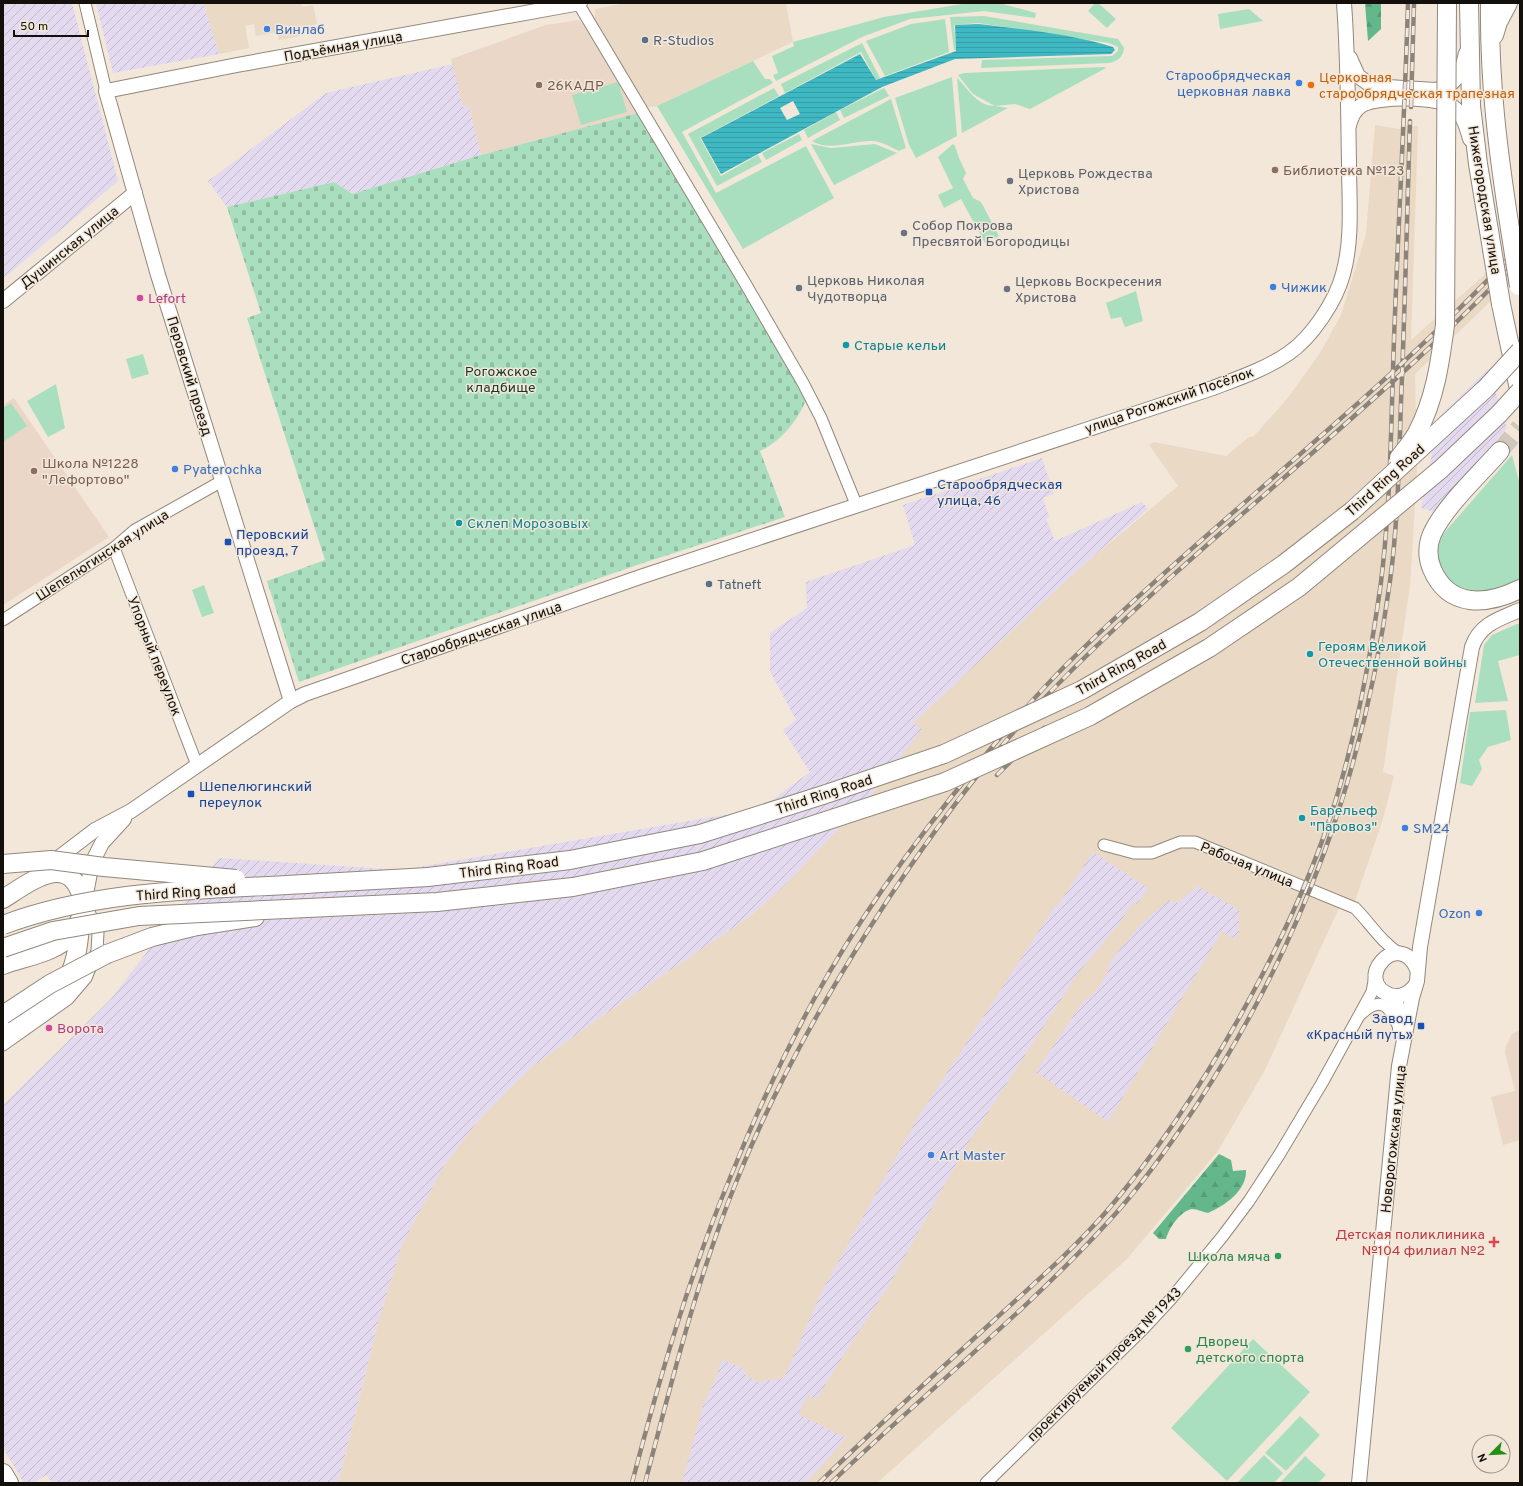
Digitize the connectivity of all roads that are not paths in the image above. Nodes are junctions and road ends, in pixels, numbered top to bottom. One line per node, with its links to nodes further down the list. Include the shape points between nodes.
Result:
1 (85, 3): 11 (street, Перовский проезд)
2 (579, 3): 11 (street, Подъёмная улица); 22 (street, via 803,383 821,418)
3 (1344, 3): 9 (street, улица Рогожский Посёлок)
4 (1447, 3): 23 (main road, bridge, via 1445,325 1439,369 1430,403 1416,433 1392,468)
5 (1469, 3): 8 (main road, Нижегородская улица)
6 (1490, 3): 10 (main road, Нижегородская улица)
7 (1508, 3): 10 (main road, via 1498,22)
8 (1469, 36): 9 (street, via 1462,69 1451,85 1444,89 1372,86 1356,73); 13 (main road, Нижегородская улица, via 1471,106)
9 (1348, 52): 12 (street, улица Рогожский Посёлок)
10 (1490, 54): 15 (main road, Нижегородская улица, bridge, via 1497,145)
11 (106, 91): 14 (street, Перовский проезд)
12 (1348, 127): 13 (street, via 1352,114 1362,105 1372,101 1384,98 1436,100 1453,107 1460,114); 22 (street, улица Рогожский Посёлок, via 1349,240 1343,274 1336,294 1320,321 1290,352 1251,374 1213,388)
13 (1478, 164): 19 (main road, Нижегородская улица, bridge)
14 (135, 193): 16 (street, Душинская улица); 21 (street, Перовский проезд)
15 (1520, 289)
16 (3, 301)
17 (1520, 351): 23 (main road, Third Ring Road, bridge, via 1486,388)
18 (1520, 390): 36 (main road, Third Ring Road, bridge, via 1499,414 1441,469 1299,587 1209,648 1090,716 945,782 703,861 573,887 437,902)
19 (1520, 394)
20 (1500, 451): 25 (main road, via 1442,517 1432,535 1428,550 1430,564 1443,588 1453,595 1474,601)
21 (222, 482): 24 (street, Шепелюгинская улица, via 135,530); 28 (street, Перовский проезд)
22 (856, 504): 28 (street, Старообрядческая улица, via 562,604)
23 (1352, 511): 33 (main road, Third Ring Road, bridge, via 1284,564 1200,622 1082,690 944,754 823,796 700,834 570,860 428,877)
24 (114, 548): 27 (street, Шепелюгинская улица); 29 (street, Упорный переулок)
25 (1520, 589)
26 (1520, 610): 40 (street, Новорогожская улица, via 1486,626 1480,631 1472,647)
27 (3, 620)
28 (291, 701): 29 (street, Старообрядческая улица)
29 (197, 765): 30 (street, Старообрядческая улица)
30 (131, 811): 34 (street, Старообрядческая улица, via 95,830); 37 (street, Старообрядческая улица, via 102,843 92,863)
31 (1104, 845): 39 (street, Рабочая улица, via 1134,853 1152,853 1180,842 1195,842 1355,908)
32 (3, 864): 33 (main road, bridge, via 51,860 202,877)
33 (322, 883): 38 (main road, Third Ring Road, bridge, via 138,894 51,910)
34 (25, 884): 35 (main road); 37 (main road, via 43,874 62,873 74,881)
35 (3, 898)
36 (322, 908): 42 (main road, Third Ring Road, bridge, via 138,916 104,921 53,932); 48 (main road, bridge, via 197,926 152,937 107,954 50,984)
37 (82, 912): 42 (main road, via 71,935 62,942 50,949); 51 (main road, via 71,972 50,997); 52 (street, via 90,914 98,933 97,951 86,978 68,999)
38 (3, 924)
39 (1377, 932): 41 (street, Рабочая улица, via 1389,947); 43 (street, проектируемый проезд № 1943, via 1381,954)
40 (1420, 947): 41 (street, via 1411,955); 44 (street, Новорогожская улица)
41 (1403, 955): 43 (street, via 1388,956); 44 (street)
42 (6, 958)
43 (1377, 969): 46 (street, via 1379,986); 47 (street, проектируемый проезд № 1943)
44 (1417, 969): 45 (street, Новорогожская улица)
45 (1414, 987): 46 (street, via 1405,994); 53 (street, Новорогожская улица)
46 (1390, 995): 47 (street, via 1379,993); 50 (street, via 1401,1015)
47 (1369, 997): 49 (street, проектируемый проезд № 1943)
48 (3, 1015)
49 (1357, 1017): 50 (street, via 1372,1006 1384,1005 1389,1008); 57 (street, проектируемый проезд № 1943, via 1322,1083 1279,1155 1222,1237 1144,1328)
50 (1400, 1029): 53 (street)
51 (3, 1034)
52 (3, 1046)
53 (1402, 1050): 55 (street, Новорогожская улица)
54 (3, 1473): 56 (main road)
55 (1360, 1482)
56 (10, 1483)
57 (986, 1483)

